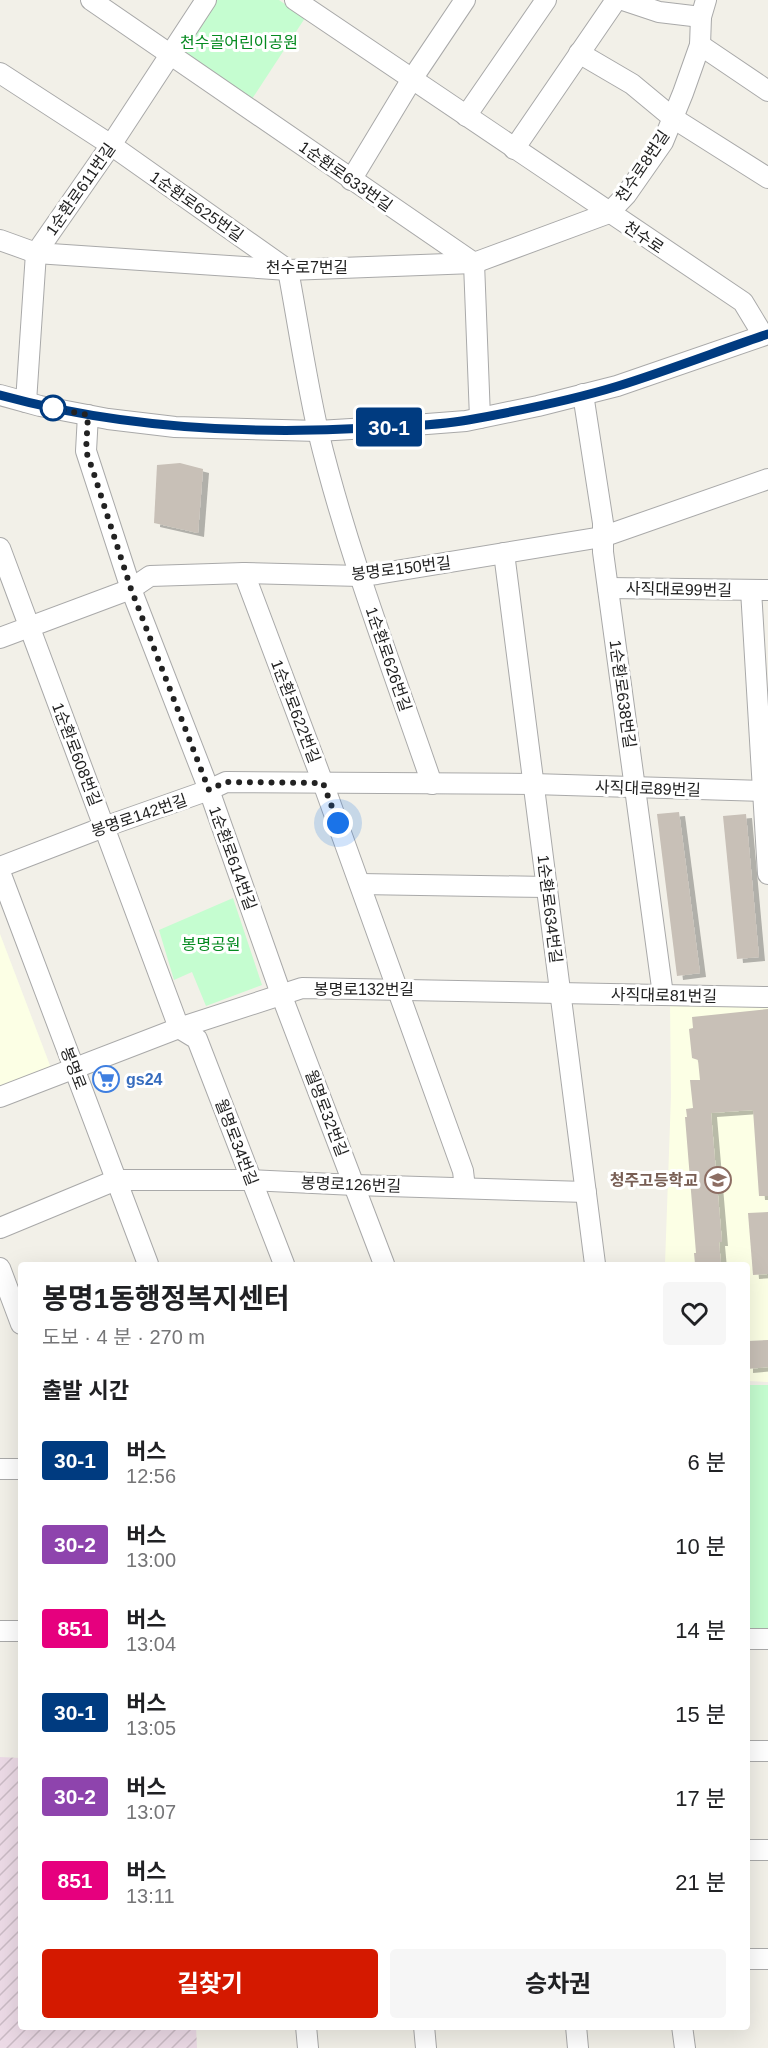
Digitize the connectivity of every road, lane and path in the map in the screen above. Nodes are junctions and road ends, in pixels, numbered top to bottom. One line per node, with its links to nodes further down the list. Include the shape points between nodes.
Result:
1 (90, 0): 11 (street, 1순환로633번길)
2 (206, 0): 11 (street, 1순환로611번길)
3 (295, 0): 13 (street, 천수로)
4 (465, 0): 13 (street)
5 (546, 0): 15 (street)
6 (615, 0): 10 (street)
7 (623, 0): 8 (street, 천수로8번길, via 659,12)
8 (704, 8): 9 (street, 천수로8번길)
9 (700, 45): 14 (street); 16 (street, 천수로8번길)
10 (579, 53): 16 (street, 천수로8번길, via 632,84); 18 (street)
11 (171, 54): 17 (street, 1순환로611번길); 20 (street, 1순환로633번길)
12 (0, 73): 17 (street, 1순환로625번길)
13 (412, 79): 15 (street, 천수로); 20 (street)
14 (768, 91)
15 (466, 116): 18 (street, 천수로)
16 (673, 118): 19 (street); 21 (street, 천수로8번길, via 663,142)
17 (111, 145): 23 (street, 1순환로611번길); 25 (street, 1순환로625번길)
18 (514, 149): 21 (street, 천수로)
19 (768, 178)
20 (351, 180): 24 (street, 1순환로633번길)
21 (609, 213): 24 (street, 천수로7번길); 26 (street, 천수로, via 742,302)
22 (0, 240): 23 (street, 천수로7번길)
23 (36, 253): 25 (street, 천수로7번길); 29 (street, 1순환로611번길)
24 (474, 263): 25 (street, 천수로7번길); 31 (street)
25 (288, 270): 32 (street)
26 (765, 334): 27 (street)
27 (584, 394): 31 (street); 34 (street, 1순환로638번길)
28 (0, 395): 29 (street)
29 (26, 402): 30 (street)
30 (88, 415): 32 (street, via 176,427); 40 (street, 1순환로614번길, via 86,451)
31 (480, 418): 32 (street)
32 (318, 430): 38 (street, 1순환로626번길)
33 (768, 479): 34 (street, 봉명로150번길)
34 (602, 537): 36 (street, 봉명로150번길); 39 (street, 1순환로638번길)
35 (0, 548): 42 (street, 1순환로608번길)
36 (504, 553): 38 (street, 봉명로150번길); 46 (street, 1순환로634번길)
37 (244, 573): 38 (street, 봉명로150번길); 40 (street, 봉명로150번길, via 150,576); 44 (street, 1순환로622번길)
38 (360, 576): 45 (street, 1순환로626번길)
39 (608, 588): 41 (street, 사직대로99번길); 47 (street, 1순환로638번길)
40 (131, 589): 42 (street, 봉명로150번길); 48 (street, 1순환로614번길)
41 (759, 590): 49 (street, 사직대로99번길, via 758,700)
42 (29, 628): 43 (street, 봉명로150번길); 50 (street, 1순환로608번길)
43 (0, 638)
44 (323, 783): 45 (street, 봉명로142번길); 48 (street, 봉명로142번길, via 226,782); 54 (street, 1순환로622번길)
45 (432, 784): 46 (street, 봉명로142번길)
46 (533, 784): 47 (street, 사직대로89번길); 55 (street, 1순환로634번길)
47 (635, 787): 49 (street, 사직대로89번길); 59 (street, 1순환로638번길)
48 (209, 790): 50 (street, 봉명로142번길); 58 (street, 1순환로614번길)
49 (766, 791): 53 (street)
50 (104, 826): 51 (street, 봉명로142번길); 61 (street, 1순환로608번길)
51 (0, 867)
52 (0, 872): 62 (street, 봉명로)
53 (768, 874)
54 (360, 884): 55 (street); 56 (street, 1순환로622번길)
55 (547, 887): 57 (street, 1순환로634번길)
56 (398, 989): 57 (street, 봉명로132번길); 58 (street, 봉명로132번길, via 302,988); 67 (street, 1순환로622번길, via 463,1171)
57 (560, 992): 59 (street, 사직대로81번길); 68 (street, 1순환로634번길)
58 (281, 994): 61 (street, 봉명로132번길); 66 (street, 월명로32번길)
59 (663, 994): 60 (street, 사직대로81번길)
60 (768, 997)
61 (179, 1028): 62 (street, 봉명로132번길); 65 (street, 월명로34번길, via 197,1039)
62 (74, 1068): 63 (street, 봉명로132번길); 64 (street, 봉명로)
63 (0, 1097)
64 (116, 1180): 65 (street, 봉명로126번길); 69 (street); 70 (street, 봉명로)
65 (251, 1180): 66 (street, 봉명로126번길); 71 (street, 월명로34번길)
66 (355, 1185): 67 (street, 봉명로126번길); 72 (street, 월명로32번길)
67 (465, 1188): 68 (street, 봉명로126번길)
68 (586, 1192): 73 (street, 1순환로634번길)
69 (0, 1228)
70 (147, 1262)
71 (283, 1262)
72 (383, 1262)
73 (595, 1262)
74 (0, 1268): 75 (street)
75 (18, 1316)
76 (0, 1469): 77 (street)
77 (18, 1469)
78 (0, 1631): 79 (street)
79 (18, 1631)
80 (750, 1639): 81 (street)
81 (768, 1639)
82 (750, 1751): 83 (street)
83 (768, 1751)
84 (750, 1850): 85 (street)
85 (768, 1850)
86 (750, 1959): 87 (street)
87 (768, 1959)
88 (306, 2030): 92 (street)
89 (424, 2030): 93 (street)
90 (576, 2030): 94 (street)
91 (683, 2030): 95 (street)
92 (308, 2048)
93 (426, 2048)
94 (578, 2048)
95 (685, 2048)

